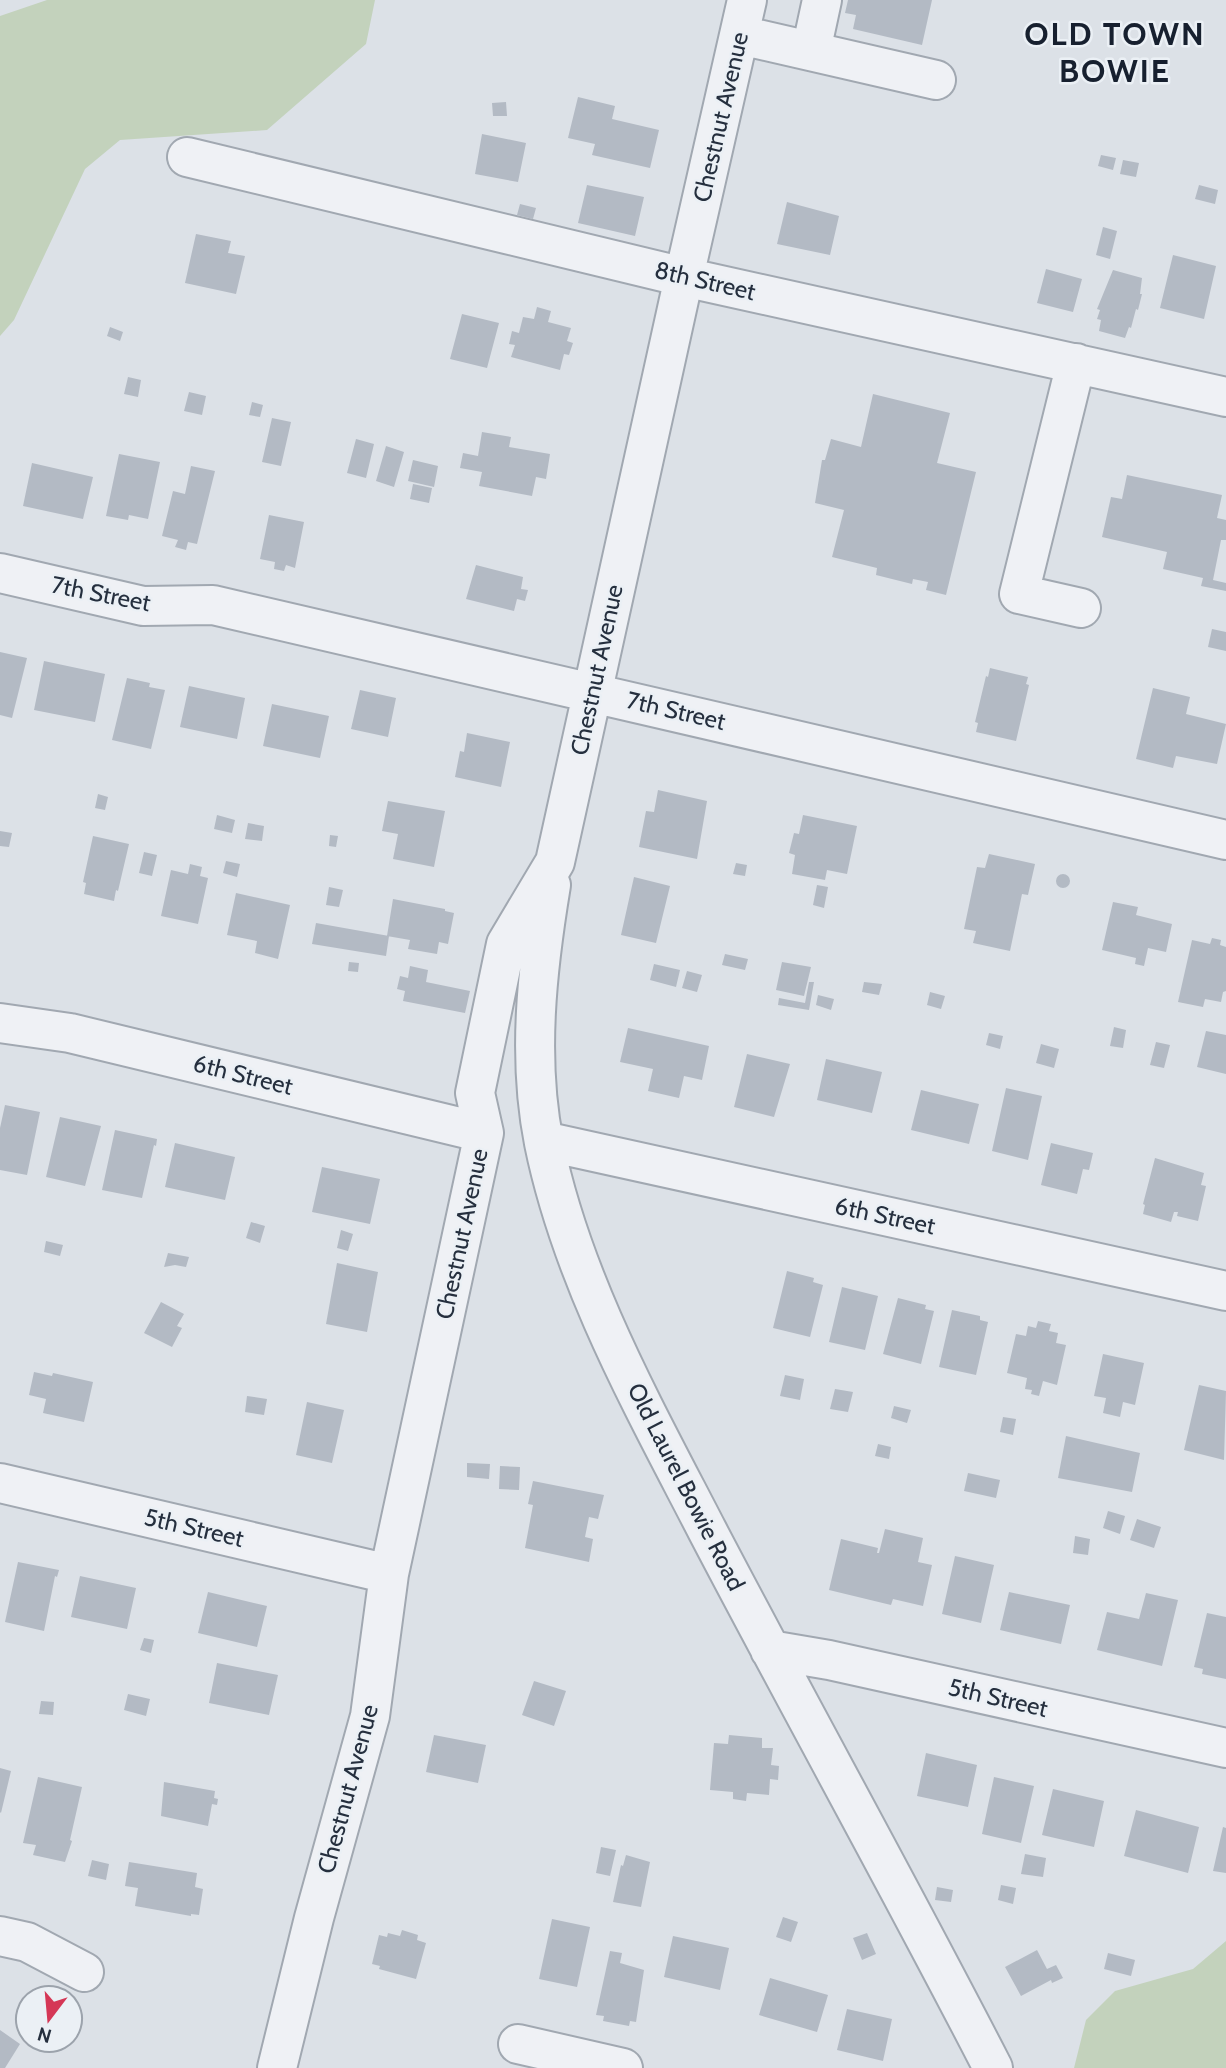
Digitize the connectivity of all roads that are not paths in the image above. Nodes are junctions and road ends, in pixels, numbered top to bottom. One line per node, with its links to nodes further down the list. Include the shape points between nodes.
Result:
1 (822, 0): 3 (street)
2 (744, 18): 3 (street); 6 (street, Chestnut Avenue)
3 (811, 51): 4 (street)
4 (936, 80)
5 (187, 158): 6 (street, 8th Street)
6 (684, 277): 7 (street, 8th Street); 11 (street, Chestnut Avenue)
7 (1076, 363): 8 (street, 8th Street); 10 (street, via 1019,594)
8 (1226, 397)
9 (0, 573): 11 (street, 7th Street, via 143,606 213,605)
10 (1081, 608)
11 (593, 692): 12 (street, 7th Street); 13 (street, Chestnut Avenue)
12 (1226, 840)
13 (555, 862): 15 (street, Chestnut Avenue, via 506,944 475,1093); 16 (street, Old Laurel Bowie Road, via 536,1006)
14 (0, 1023): 15 (street, 6th Street, via 70,1033)
15 (484, 1133): 19 (street, Chestnut Avenue)
16 (544, 1141): 17 (street, 6th Street); 20 (street, Old Laurel Bowie Road, via 574,1247 614,1344)
17 (1226, 1291)
18 (0, 1483): 19 (street, 5th Street)
19 (389, 1574): 25 (street, Chestnut Avenue, via 370,1716)
20 (770, 1650): 21 (street, 5th Street); 27 (street, Old Laurel Bowie Road)
21 (1226, 1748)
22 (0, 1936): 23 (street, via 27,1942)
23 (84, 1972)
24 (518, 2044): 26 (street)
25 (277, 2068)
26 (623, 2068)
27 (993, 2068)

